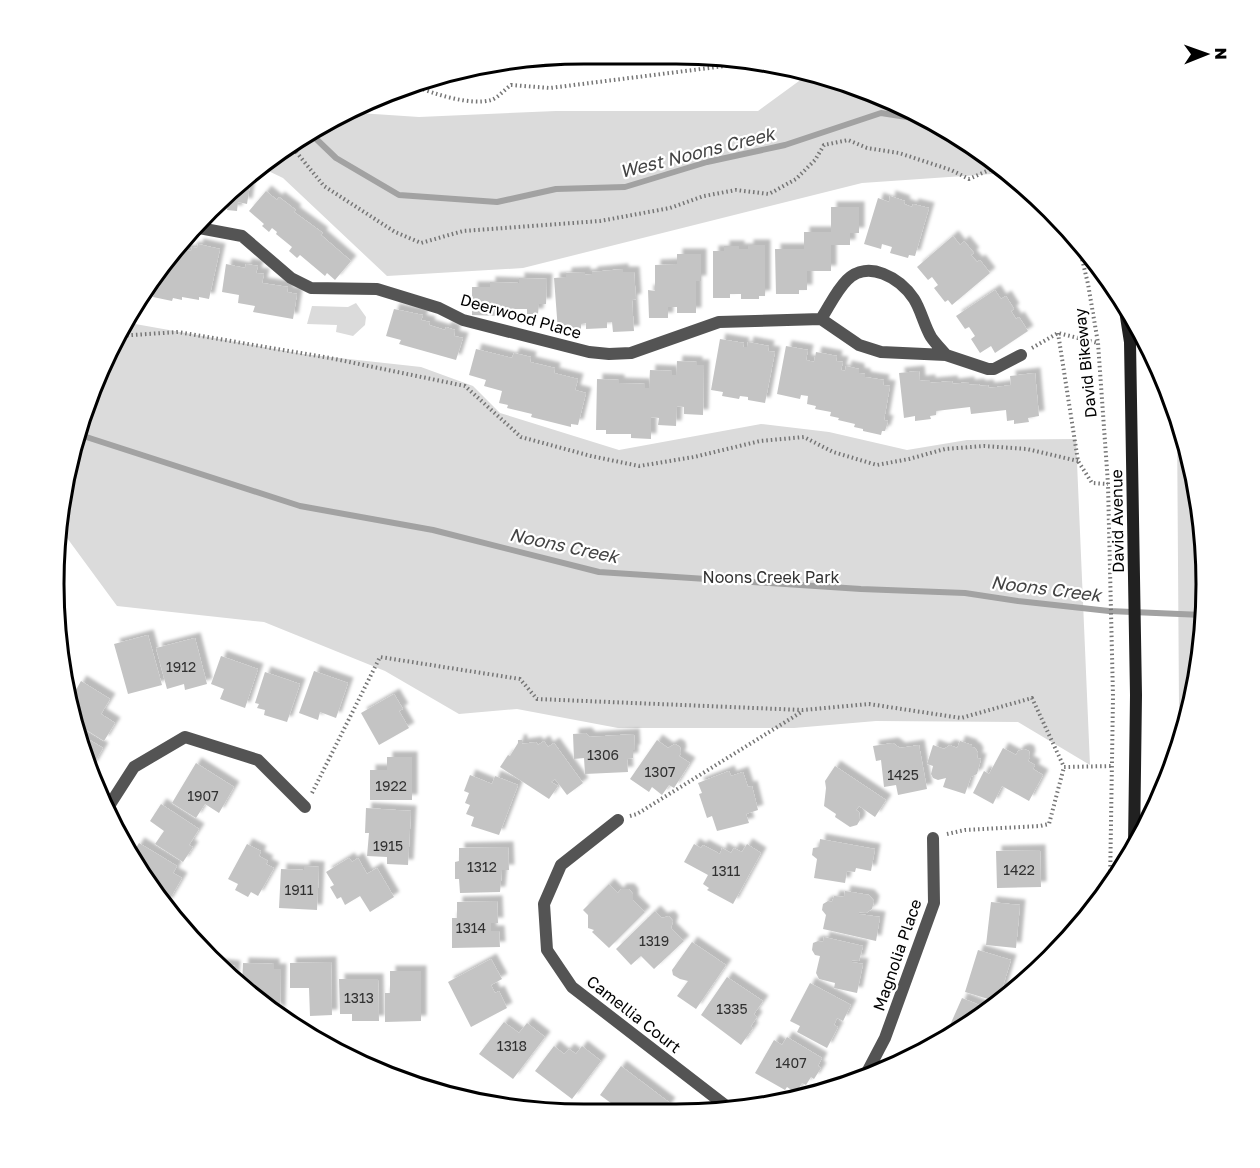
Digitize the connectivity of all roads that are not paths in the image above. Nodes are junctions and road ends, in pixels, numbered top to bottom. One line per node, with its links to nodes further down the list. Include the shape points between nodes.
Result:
1 (205, 229): 2 (street, Deerwood Place, via 242,236 291,279 311,288 377,289 440,308 463,320 589,352 631,353 719,322)
2 (821, 319): 4 (street, via 870,349); 4 (street, via 848,279 858,273 882,273 914,299 931,336)
3 (1128, 327): 9 (main road, David Avenue, via 1136,695)
4 (946, 355): 5 (street, via 988,369)
5 (1021, 355)
6 (112, 801): 7 (street, via 134,767 185,737 258,760)
7 (305, 807)
8 (618, 820): 12 (street, Camellia Court, via 561,865 544,904 547,950 572,987)
9 (1134, 829)
10 (933, 838): 11 (street, Magnolia Place, via 934,903 885,1038)
11 (870, 1066)
12 (717, 1101)

